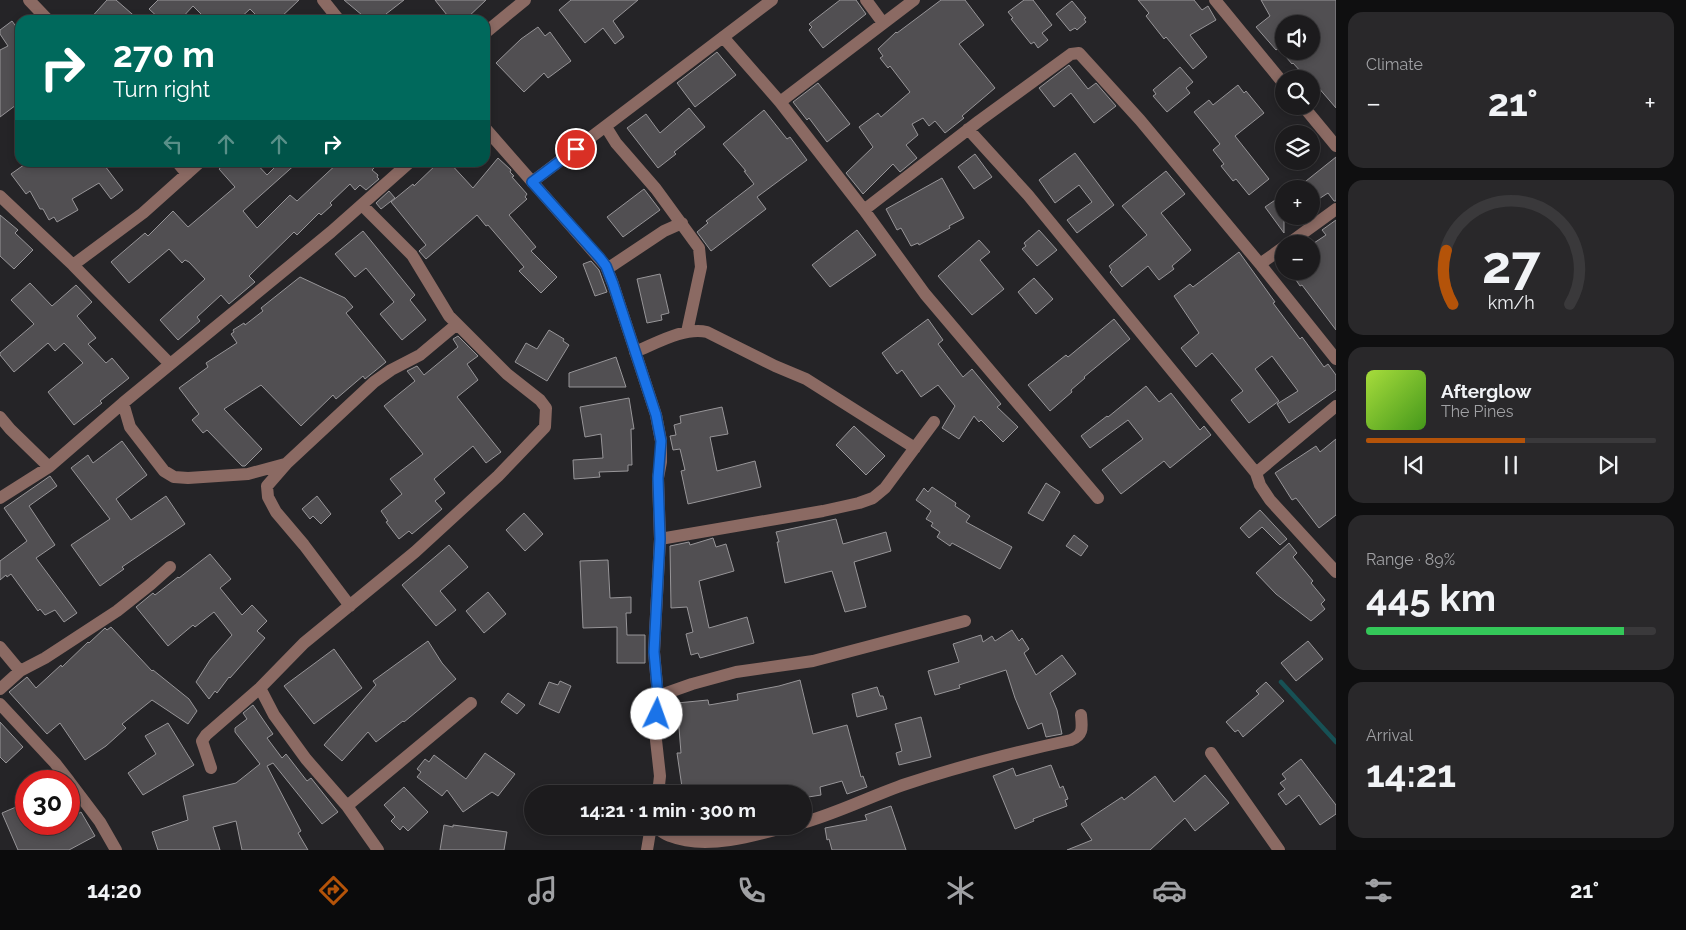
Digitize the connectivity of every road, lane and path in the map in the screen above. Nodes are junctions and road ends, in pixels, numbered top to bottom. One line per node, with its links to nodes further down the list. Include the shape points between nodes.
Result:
1 (30, 0): 8 (street)
2 (324, 0): 9 (street)
3 (526, 0): 11 (street)
4 (772, 0): 12 (street)
5 (866, 0): 10 (street)
6 (914, 0): 10 (street)
7 (1215, 0): 13 (street)
8 (44, 15)
9 (335, 15)
10 (884, 23): 14 (street)
11 (490, 29)
12 (723, 37): 14 (street); 16 (street)
13 (1275, 73)
14 (780, 102): 28 (street)
15 (1310, 115): 19 (street)
16 (606, 127): 24 (street); 29 (street)
17 (968, 129): 28 (street); 32 (street, via 1071,54 1079,53 1140,120); 49 (street, via 1028,195)
18 (490, 134): 24 (street)
19 (1336, 146)
20 (181, 167): 23 (street)
21 (195, 167): 23 (street)
22 (404, 167): 26 (street)
23 (187, 174): 33 (street, via 143,213)
24 (532, 182): 34 (street)
25 (0, 196): 33 (street)
26 (362, 205): 35 (street, via 412,255); 39 (street)
27 (1336, 209): 30 (street)
28 (864, 210): 51 (street, via 925,294)
29 (682, 222): 34 (street); 36 (street, via 699,248 701,258)
30 (1300, 235)
31 (1275, 253): 32 (street)
32 (1260, 264): 38 (street)
33 (73, 265): 39 (street)
34 (607, 269): 37 (street)
35 (457, 324): 47 (street, via 420,355 374,382); 55 (street, via 507,374 540,400 546,408 545,427 498,476)
36 (687, 332): 37 (street); 46 (street, via 714,335 806,379)
37 (635, 352): 52 (street, via 661,441 658,478)
38 (1336, 359)
39 (170, 364): 40 (street)
40 (123, 403): 43 (street); 45 (street)
41 (1336, 406): 49 (street)
42 (0, 417): 48 (street)
43 (106, 417): 45 (street); 48 (street)
44 (934, 422): 46 (street)
45 (130, 427): 47 (street, via 164,471 174,477 248,474)
46 (916, 448): 52 (street, via 880,494 859,503)
47 (287, 463): 55 (street, via 268,484 269,500)
48 (49, 467): 50 (street)
49 (1256, 473): 54 (street, via 1270,500)
50 (0, 498)
51 (1098, 498)
52 (660, 539): 61 (street, via 654,652)
53 (170, 567): 58 (street, via 117,611 45,658)
54 (1336, 572)
55 (350, 606): 60 (street, via 304,644)
56 (965, 621): 61 (street, via 813,661 736,672)
57 (0, 647): 58 (street)
58 (20, 670): 59 (street)
59 (0, 688)
60 (260, 688): 66 (street, via 202,741); 70 (street, via 274,715)
61 (658, 696): 68 (street, via 655,731)
62 (471, 703): 70 (street)
63 (0, 704): 67 (street)
64 (1082, 715): 71 (street, via 1082,732 1071,740 906,784)
65 (1212, 753): 78 (street)
66 (211, 768)
67 (60, 770)
68 (659, 785)
69 (80, 796): 75 (street)
70 (347, 806): 76 (street)
71 (812, 820)
72 (650, 835): 77 (street)
73 (668, 835): 74 (street, via 704,842)
74 (751, 835)
75 (116, 850)
76 (378, 850)
77 (647, 850)
78 (1279, 850)

